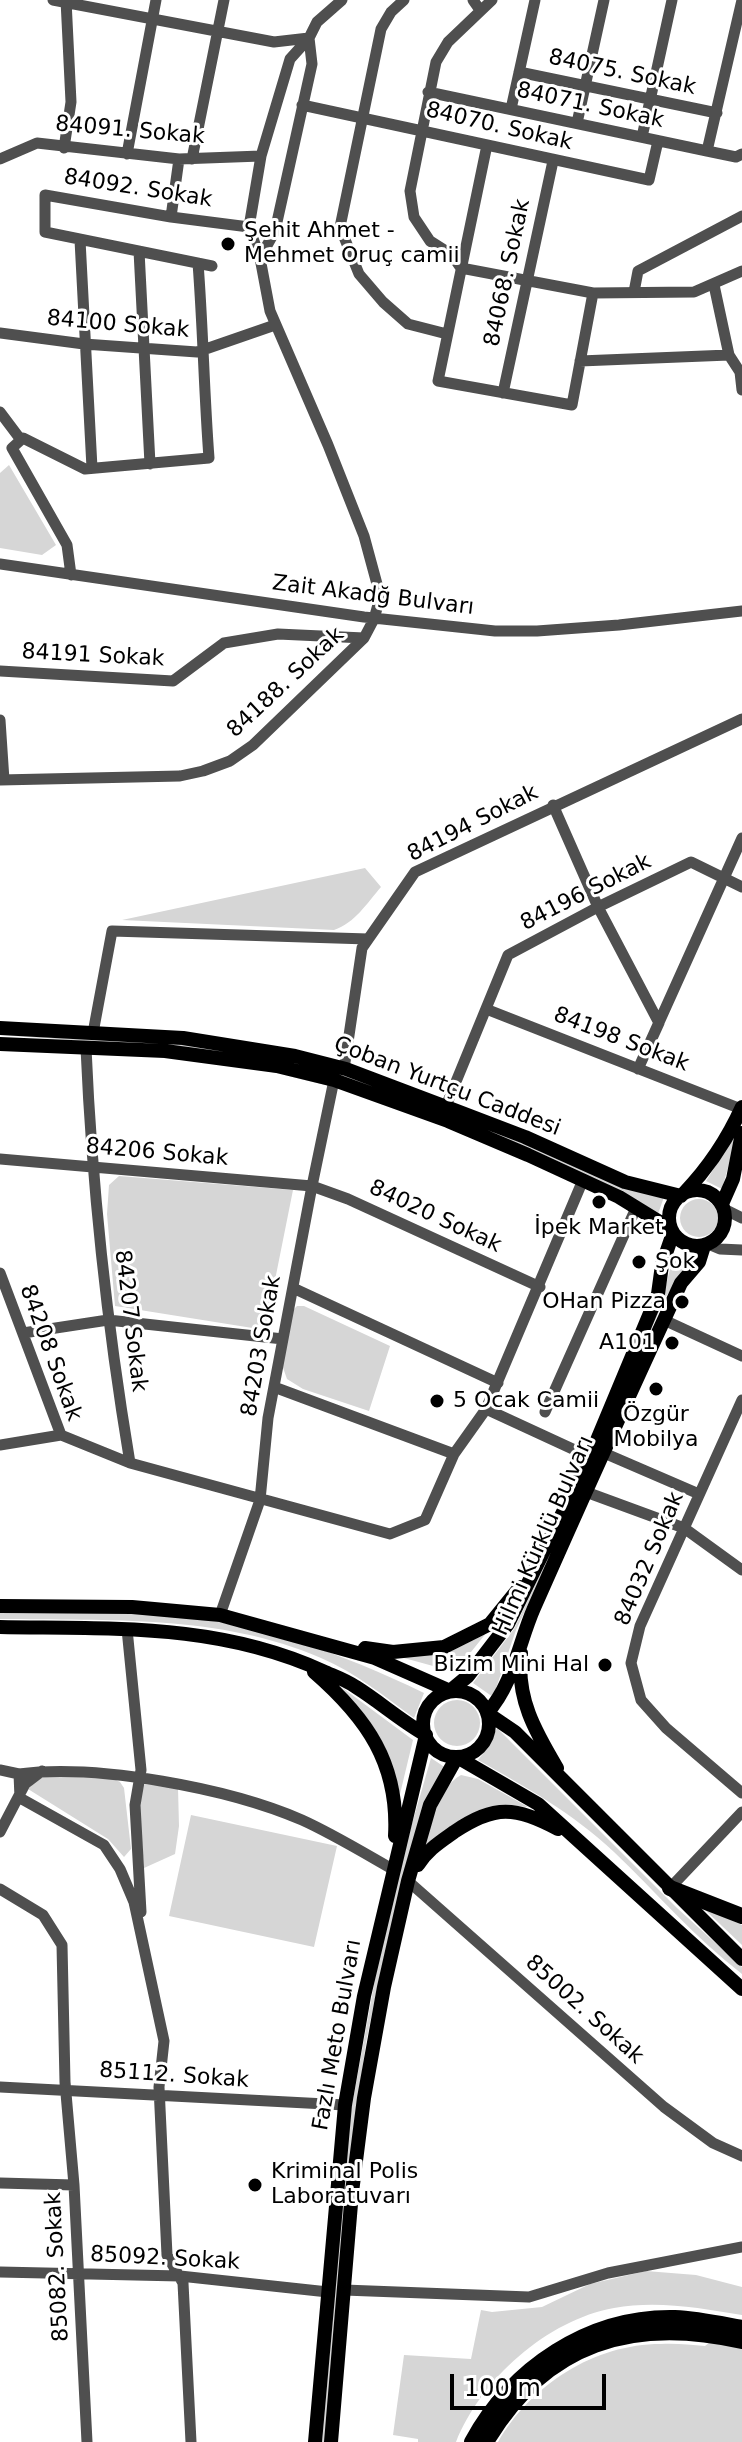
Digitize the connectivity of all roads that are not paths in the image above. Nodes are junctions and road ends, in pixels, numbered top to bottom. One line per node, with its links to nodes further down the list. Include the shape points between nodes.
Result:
1 (53, 0): 11 (street)
2 (156, 0): 13 (street)
3 (224, 0): 14 (street)
4 (342, 0): 15 (street, via 317,22)
5 (404, 0): 23 (street, via 381,29)
6 (492, 0): 12 (street)
7 (535, 0): 16 (street)
8 (604, 0): 17 (street)
9 (672, 0): 19 (street)
10 (742, 0): 22 (street)
11 (66, 1): 13 (street); 29 (street, via 71,102)
12 (477, 5): 18 (street, via 436,62)
13 (152, 20): 14 (street); 31 (street)
14 (216, 32): 15 (street, via 274,42); 35 (street)
15 (309, 38): 20 (street, via 312,64); 33 (street, via 290,59)
16 (519, 72): 17 (street, 84075. Sokak); 21 (street)
17 (586, 85): 19 (street, 84075. Sokak); 24 (street)
18 (428, 92): 21 (street, 84071. Sokak); 25 (street)
19 (650, 100): 22 (street, 84075. Sokak); 26 (street)
20 (302, 105): 23 (street, 84070. Sokak); 42 (street, via 275,231)
21 (511, 109): 24 (street, 84071. Sokak)
22 (717, 113): 30 (street)
23 (361, 116): 25 (street, 84070. Sokak); 53 (street, via 340,227 359,274 383,302 408,324)
24 (577, 123): 26 (street, 84071. Sokak)
25 (421, 130): 28 (street, 84070. Sokak); 45 (street, via 410,191 414,217 430,241)
26 (642, 137): 27 (street, 84071. Sokak)
27 (658, 141): 30 (street, 84071. Sokak); 36 (street, 84070. Sokak, via 649,180)
28 (487, 145): 36 (street, 84070. Sokak); 45 (street)
29 (64, 148): 31 (street, 84091. Sokak); 34 (street, 84091. Sokak, via 37,143)
30 (707, 151): 32 (street, 84071. Sokak)
31 (127, 154): 35 (street, 84091. Sokak)
32 (742, 154)
33 (261, 156): 35 (street, 84091. Sokak); 39 (street)
34 (0, 159)
35 (186, 159): 38 (street)
36 (553, 161): 47 (street, 84068. Sokak)
37 (742, 216): 49 (street, via 638,271)
38 (171, 217): 39 (street, 84092. Sokak); 40 (street, 84092. Sokak, via 45,195 45,232)
39 (249, 227): 42 (street, 84188. Sokak)
40 (80, 240): 41 (street); 54 (street)
41 (139, 251): 43 (street); 55 (street)
42 (260, 258): 51 (street, 84188. Sokak)
43 (198, 263): 44 (street); 56 (street)
44 (212, 266)
45 (461, 268): 47 (street); 53 (street)
46 (742, 271): 48 (street)
47 (528, 281): 50 (street); 60 (street, 84068. Sokak)
48 (714, 285): 49 (street, via 694,292); 57 (street)
49 (634, 292): 50 (street)
50 (593, 293): 58 (street)
51 (275, 325): 56 (street, 84100 Sokak); 68 (street, 84188. Sokak, via 364,536 377,584)
52 (0, 333): 54 (street, 84100 Sokak)
53 (447, 334): 60 (street, via 438,381)
54 (84, 344): 55 (street, 84100 Sokak); 64 (street)
55 (143, 350): 56 (street, 84100 Sokak); 63 (street)
56 (202, 352): 63 (street, via 209,458)
57 (729, 355): 58 (street); 59 (street, via 740,372)
58 (580, 361): 60 (street, via 572,405)
59 (742, 390)
60 (503, 393)
61 (0, 412): 62 (street)
62 (21, 440): 64 (street); 66 (street, via 12,448 67,545)
63 (150, 464): 64 (street)
64 (92, 468)
65 (0, 564): 66 (street, Zait Akadğ Bulvarı)
66 (71, 575): 68 (street, Zait Akadğ Bulvarı)
67 (742, 611): 68 (street, Zait Akadğ Bulvarı, via 537,631)
68 (374, 619): 69 (street, 84188. Sokak)
69 (364, 638): 70 (street, 84191 Sokak, via 278,634 224,643 173,681); 73 (street, 84188. Sokak, via 230,761 180,776)
70 (0, 671)
71 (742, 719): 74 (street, 84194 Sokak)
72 (0, 720): 73 (street)
73 (2, 780)
74 (553, 805): 78 (street); 79 (street, 84194 Sokak, via 415,872)
75 (742, 838): 76 (street)
76 (723, 878): 77 (street, 84196 Sokak); 78 (street, 84196 Sokak, via 691,862); 85 (street)
77 (742, 887)
78 (598, 907): 80 (street, 84196 Sokak, via 508,955); 85 (street, via 659,1023)
79 (368, 939): 82 (street, via 112,931); 86 (street, 84194 Sokak)
80 (486, 1009): 85 (street, 84198 Sokak); 87 (street, 84196 Sokak)
81 (0, 1028): 82 (main road, Çoban Yurtçu Caddesi)
82 (93, 1033): 86 (main road, Çoban Yurtçu Caddesi, via 250,1048)
83 (0, 1044): 84 (main road, Çoban Yurtçu Caddesi)
84 (86, 1048): 86 (main road, Çoban Yurtçu Caddesi, via 165,1051); 91 (street, 84207 Sokak)
85 (638, 1069): 88 (street, 84198 Sokak)
86 (339, 1074): 87 (main road, Çoban Yurtçu Caddesi); 92 (main road, Çoban Yurtçu Caddesi); 93 (street, 84203 Sokak)
87 (446, 1106): 94 (main road, Çoban Yurtçu Caddesi, via 625,1182)
88 (742, 1108): 94 (main road, via 713,1161)
89 (742, 1133): 95 (main road)
90 (0, 1159): 91 (street, 84206 Sokak)
91 (92, 1167): 93 (street, 84206 Sokak); 104 (street, 84207 Sokak)
92 (583, 1180): 96 (main road, Çoban Yurtçu Caddesi); 102 (street)
93 (312, 1186): 102 (street, 84020 Sokak); 103 (street, 84203 Sokak)
94 (682, 1194): 95 (main road, via 704,1190); 98 (main road, via 671,1207)
95 (723, 1207): 97 (street); 99 (main road, via 724,1229)
96 (636, 1208): 98 (main road, Çoban Yurtçu Caddesi); 113 (street)
97 (742, 1218)
98 (672, 1231): 99 (main road, via 687,1245); 117 (main road, Hilmi Kürklü Bulvarı, via 658,1294)
99 (706, 1245): 100 (street); 105 (main road, Hilmi Kürklü Bulvarı)
100 (742, 1250)
101 (0, 1273): 106 (street, 84208 Sokak)
102 (540, 1287): 109 (street)
103 (293, 1288): 107 (street, 84203 Sokak); 109 (street)
104 (108, 1320): 106 (street); 107 (street); 118 (street, 84207 Sokak)
105 (664, 1320): 108 (street); 117 (main road, Hilmi Kürklü Bulvarı)
106 (23, 1333): 114 (street, 84208 Sokak)
107 (283, 1339): 110 (street, 84203 Sokak)
108 (742, 1356)
109 (498, 1383): 112 (street)
110 (274, 1387): 116 (street); 121 (street, 84203 Sokak)
111 (742, 1400): 120 (street, 84032 Sokak)
112 (486, 1409): 116 (street); 117 (street)
113 (545, 1412)
114 (61, 1435): 115 (street, 84208 Sokak); 118 (street)
115 (0, 1445)
116 (454, 1454): 121 (street, via 425,1520 390,1534)
117 (597, 1455): 119 (main road, Hilmi Kürklü Bulvarı); 120 (street); 123 (main road, Hilmi Kürklü Bulvarı)
118 (130, 1463): 121 (street)
119 (586, 1492): 122 (street); 129 (main road, Hilmi Kürklü Bulvarı)
120 (699, 1494): 122 (street, 84032 Sokak)
121 (260, 1500): 126 (street, 84203 Sokak)
122 (684, 1528): 124 (street); 141 (street, 84032 Sokak, via 640,1626 631,1663 641,1700)
123 (535, 1568): 130 (main road, via 490,1624 444,1647 393,1652); 132 (main road, Hilmi Kürklü Bulvarı, via 508,1624)
124 (742, 1570)
125 (0, 1606): 126 (main road, via 132,1607)
126 (220, 1615): 130 (main road)
127 (0, 1627): 128 (main road)
128 (127, 1629): 131 (main road, via 214,1636); 139 (street)
129 (524, 1633): 133 (main road, Hilmi Kürklü Bulvarı, via 501,1697); 140 (main road, via 523,1699)
130 (309, 1639): 132 (main road, via 375,1658)
131 (302, 1662): 134 (main road, via 355,1686); 146 (main road, via 347,1703 383,1755 396,1814)
132 (450, 1691): 133 (main road, via 471,1694); 134 (main road, via 426,1710)
133 (487, 1713): 135 (main road, via 485,1740); 140 (main road, via 515,1732)
134 (426, 1735): 135 (main road, via 436,1750); 146 (main road, Fazlı Meto Bulvarı)
135 (457, 1757): 145 (main road, via 538,1804); 147 (main road, Fazlı Meto Bulvarı, via 430,1805)
136 (0, 1770): 138 (street)
137 (43, 1771): 138 (street); 139 (street); 142 (street, via 25,1784)
138 (19, 1774): 142 (street)
139 (138, 1778): 146 (street, via 254,1803 303,1821); 151 (street, via 136,1858)
140 (566, 1783): 148 (main road)
141 (742, 1793)
142 (20, 1798): 144 (street); 151 (street, via 104,1845 129,1891)
143 (742, 1812): 148 (street)
144 (0, 1832)
145 (580, 1840): 147 (main road, via 528,1813 476,1817 426,1852); 153 (main road)
146 (394, 1870): 157 (main road, Fazlı Meto Bulvarı)
147 (408, 1881): 158 (street, 85002. Sokak, via 664,2107 713,2143); 165 (main road, Fazlı Meto Bulvarı, via 364,2098)
148 (670, 1888): 150 (highway); 152 (main road)
149 (0, 1889): 155 (street, 85082. Sokak, via 43,1915 62,1945)
150 (742, 1916)
151 (144, 1944): 156 (street, via 164,2041)
152 (742, 1959)
153 (742, 1989)
154 (0, 2087): 155 (street, 85112. Sokak)
155 (66, 2090): 156 (street, 85112. Sokak); 160 (street, 85082. Sokak)
156 (160, 2094): 157 (street, 85112. Sokak); 164 (street, via 167,2255)
157 (345, 2105): 166 (main road, Fazlı Meto Bulvarı)
158 (742, 2156)
159 (0, 2183): 160 (street)
160 (74, 2185): 163 (street, 85082. Sokak)
161 (742, 2247): 165 (street, via 608,2273 529,2297)
162 (0, 2272): 163 (street, 85092. Sokak)
163 (79, 2274): 164 (street, 85092. Sokak); 169 (street, 85082. Sokak)
164 (180, 2276): 166 (street, 85092. Sokak); 170 (street)
165 (344, 2290): 172 (main road, Fazlı Meto Bulvarı)
166 (328, 2292): 171 (main road, Fazlı Meto Bulvarı)
167 (742, 2328): 173 (highway, via 674,2318 631,2322 589,2334 532,2367 506,2392)
168 (742, 2341): 174 (highway, via 685,2331 638,2332 595,2345 539,2376)
169 (87, 2442)
170 (191, 2442)
171 (315, 2442)
172 (331, 2442)
173 (472, 2442)
174 (486, 2442)

